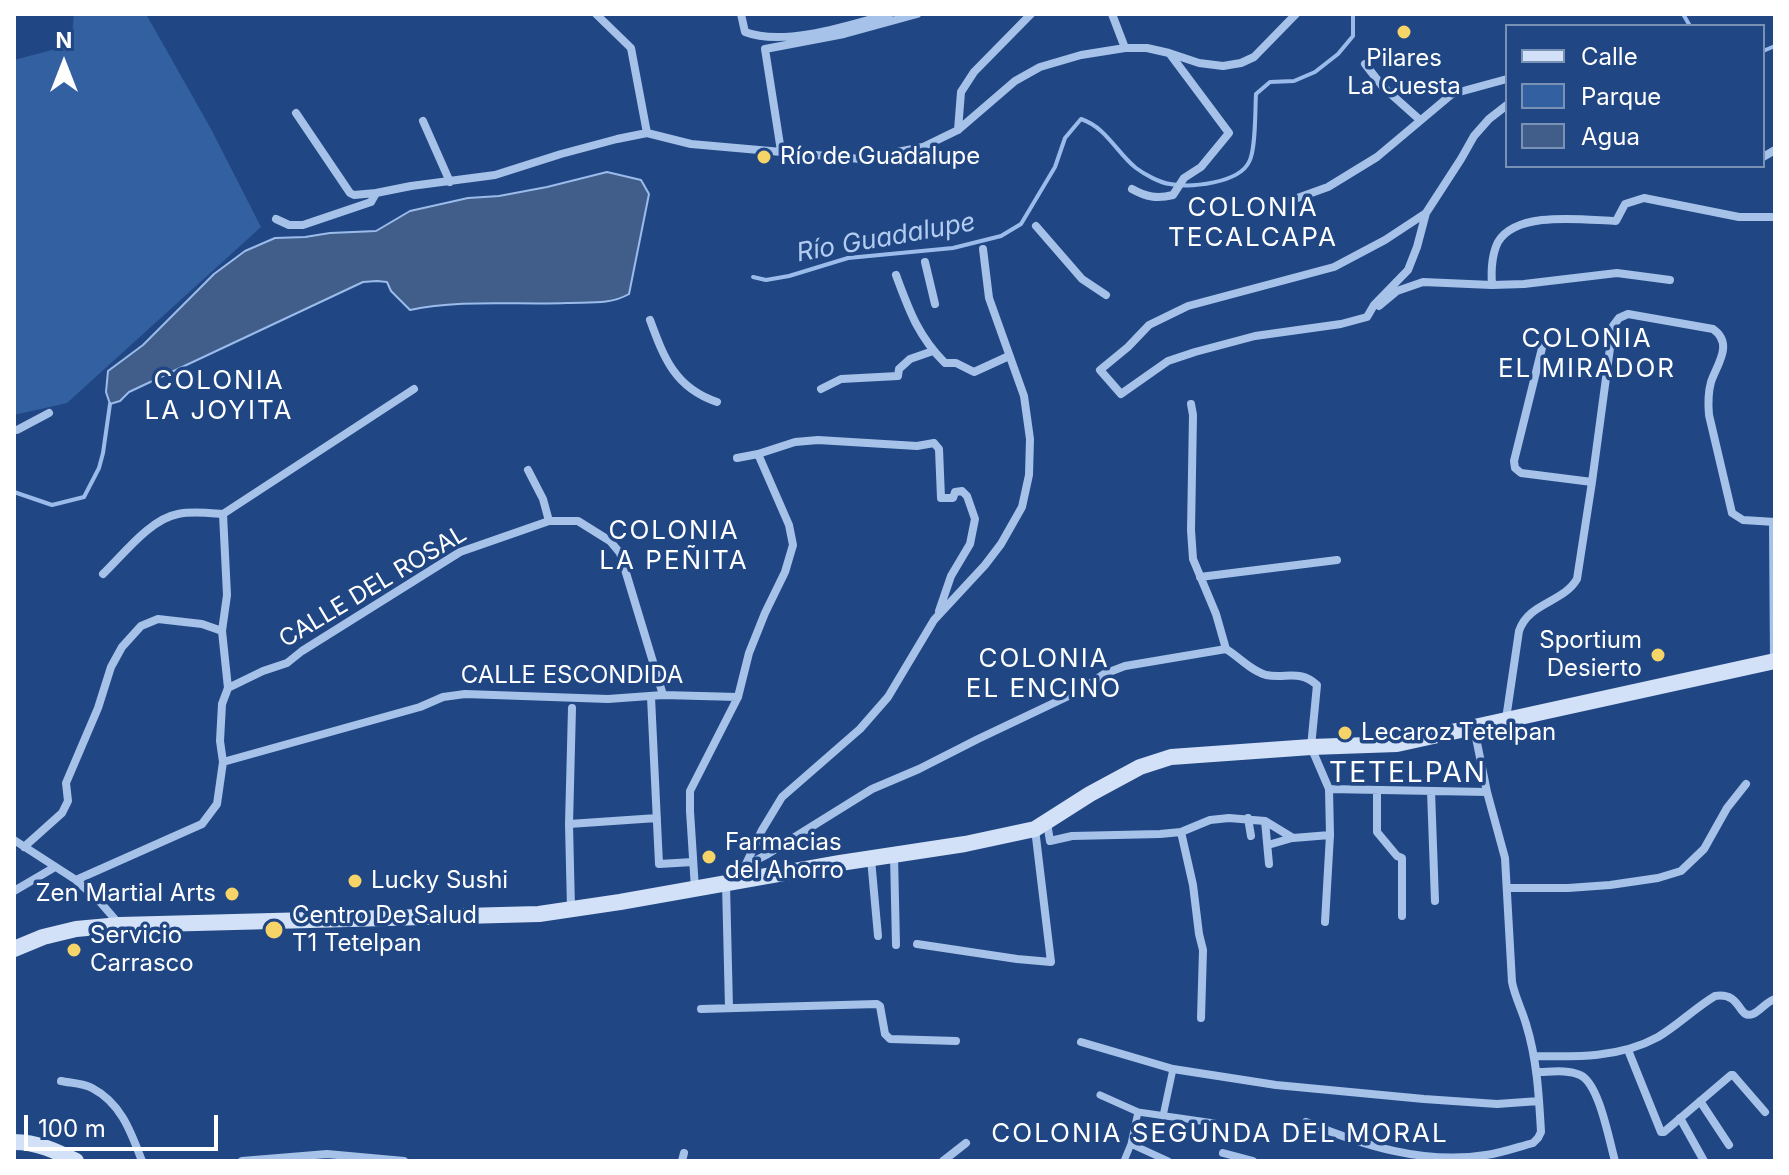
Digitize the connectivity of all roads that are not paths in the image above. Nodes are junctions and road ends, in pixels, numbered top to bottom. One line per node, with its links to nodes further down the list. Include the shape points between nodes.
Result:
1 (596, 14): 17 (street, via 631,48)
2 (741, 14): 3 (street, via 745,32 767,38 832,31)
3 (889, 14)
4 (917, 14): 18 (street, via 765,49)
5 (1031, 14): 16 (street, via 961,92)
6 (1112, 14): 8 (street)
7 (1296, 14): 9 (street, via 1254,57 1241,63 1199,63)
8 (1125, 48): 9 (street); 16 (street, via 1040,67 1015,81)
9 (1169, 53): 20 (street, via 1229,133 1173,195 1161,198)
10 (1365, 64): 14 (street)
11 (1505, 80): 14 (street, via 1452,94)
12 (1505, 107): 23 (street, via 1474,136)
13 (296, 113): 21 (street, via 350,193)
14 (1420, 120): 22 (street, via 1377,157 1328,187)
15 (423, 121): 19 (street)
16 (958, 130): 18 (street, via 923,147 861,159)
17 (647, 133): 18 (street, via 691,144); 19 (street, via 495,175)
18 (781, 151)
19 (450, 182): 21 (street)
20 (1132, 189)
21 (376, 193): 25 (street, via 371,202 303,225)
22 (1289, 201)
23 (1426, 213): 34 (street, via 1408,270); 34 (street, via 1334,267 1188,306 1149,325 1100,370 1121,394 1168,361 1195,352 1255,336)
24 (1775, 217): 31 (street, via 1739,217 1644,198 1625,204 1616,221 1529,222 1508,230 1498,243)
25 (276, 219)
26 (1036, 226): 32 (street, via 1082,279)
27 (983, 249): 38 (street, via 989,298)
28 (925, 262): 33 (street)
29 (896, 275): 37 (street)
30 (1670, 280): 31 (street, via 1617,273)
31 (1492, 285): 34 (street, via 1423,282 1397,291)
32 (1106, 295)
33 (935, 304)
34 (1362, 319)
35 (650, 320): 41 (street, via 663,356 680,380)
36 (1543, 344): 48 (street, via 1515,468)
37 (933, 351): 38 (street, via 945,363 974,372); 40 (street, via 910,359 898,376 841,379)
38 (1009, 356): 55 (street, via 1024,396 1030,439 1022,507 985,565)
39 (414, 389): 49 (street)
40 (821, 389)
41 (717, 402)
42 (1191, 404): 54 (street, via 1191,530)
43 (49, 413): 44 (street)
44 (14, 430)
45 (758, 454): 46 (street); 55 (street, via 818,440 934,443 939,449 941,498 962,491 975,519 970,544 951,576); 62 (street, via 793,545 749,653)
46 (737, 458)
47 (528, 470): 50 (street)
48 (1592, 482): 51 (street, via 1613,326 1619,318 1628,314 1713,329 1724,343 1711,383 1709,415 1732,513 1743,520); 64 (street, via 1577,579 1522,622)
49 (223, 514): 53 (street, via 174,515 155,524); 56 (street, via 227,595)
50 (549, 521): 59 (street, CALLE DEL ROSAL, via 460,552 287,663); 60 (street, CALLE DEL ROSAL, via 578,521 620,553)
51 (1774, 522): 58 (street)
52 (1337, 560): 54 (street)
53 (103, 574)
54 (1200, 577): 57 (street)
55 (938, 616): 89 (street, via 888,697 860,729 782,797)
56 (222, 631): 59 (street); 84 (street, via 158,619 141,626 111,667 66,783 68,801 62,813)
57 (1226, 649): 66 (street, via 1266,675 1301,675 1317,685); 89 (street, via 1104,674 1077,692 872,789)
58 (1774, 662): 64 (main road)
59 (228, 688): 67 (street, via 222,704)
60 (663, 695): 61 (street, CALLE ESCONDIDA); 62 (street, CALLE ESCONDIDA)
61 (651, 697): 67 (street, CALLE ESCONDIDA, via 443,697); 73 (street)
62 (738, 697): 87 (street, via 690,791)
63 (572, 708): 76 (street)
64 (1506, 719): 65 (main road)
65 (1473, 727): 66 (main road, via 1397,744); 72 (street)
66 (1311, 747): 69 (street); 77 (main road, via 1171,757 1140,767)
67 (223, 762): 91 (street, via 217,804 202,824)
68 (1746, 784): 93 (street, via 1704,849 1681,871 1610,885)
69 (1329, 789): 70 (street); 79 (street)
70 (1377, 790): 71 (street); 98 (street, via 1377,832 1402,858)
71 (1431, 791): 72 (street); 96 (street)
72 (1487, 792): 93 (street)
73 (657, 818): 76 (street); 87 (street, via 659,864)
74 (1248, 818): 75 (street); 78 (street, via 1210,820); 80 (street)
75 (1265, 821): 81 (street); 83 (street)
76 (569, 824): 97 (street)
77 (1041, 826): 78 (street, via 1050,841); 85 (main road); 102 (street, via 1051,962)
78 (1181, 832): 108 (street, via 1203,950)
79 (1330, 835): 81 (street); 99 (street)
80 (1251, 836)
81 (1293, 838): 83 (street)
82 (14, 840): 84 (street)
83 (1268, 845): 88 (street)
84 (24, 847): 90 (street)
85 (894, 854): 86 (main road); 103 (street)
86 (871, 859): 92 (main road); 101 (street)
87 (693, 862): 94 (street)
88 (1269, 864)
89 (745, 866): 92 (street)
90 (55, 867): 91 (street); 95 (street)
91 (76, 880): 100 (street)
92 (732, 883): 94 (main road); 106 (street)
93 (1508, 888): 112 (street, via 1512,982)
94 (695, 890): 97 (main road)
95 (14, 891)
96 (1435, 901)
97 (571, 909): 100 (main road)
98 (1402, 916)
99 (1325, 922)
100 (120, 925): 104 (main road, via 76,929)
101 (878, 936)
102 (917, 944)
103 (896, 945)
104 (14, 949)
105 (1775, 999): 111 (street, via 1748,1015 1733,998 1715,996)
106 (729, 1008): 107 (street); 109 (street, via 877,1004 890,1039)
107 (701, 1009)
108 (1201, 1018)
109 (956, 1041)
110 (1081, 1042): 113 (street)
111 (1628, 1050): 112 (street); 122 (street, via 1660,1131)
112 (1534, 1056): 114 (street)
113 (1173, 1069): 117 (street, via 1408,1098); 121 (street)
114 (1536, 1072): 117 (street); 139 (street, via 1571,1072 1591,1083)
115 (61, 1081): 132 (street, via 90,1087 113,1103 127,1122)
116 (1100, 1095): 119 (street)
117 (1539, 1101): 130 (street, via 1541,1132 1533,1143 1487,1155)
118 (1700, 1101): 120 (street, via 1732,1075); 122 (street); 128 (street)
119 (1138, 1112): 121 (street); 127 (street)
120 (1765, 1112)
121 (1163, 1116): 124 (street)
122 (1680, 1118): 140 (street)
123 (1306, 1122): 130 (street)
124 (1214, 1123)
125 (14, 1142): 131 (main road, via 47,1147)
126 (966, 1143): 135 (street)
127 (1131, 1144): 136 (street); 137 (street)
128 (1729, 1145)
129 (1223, 1153): 138 (street)
130 (1421, 1158)
131 (76, 1161)
132 (142, 1161)
133 (242, 1161): 134 (street, via 327,1154)
134 (404, 1161)
135 (943, 1161)
136 (1124, 1161)
137 (1168, 1161)
138 (1253, 1161)
139 (1615, 1161)
140 (1704, 1161)

